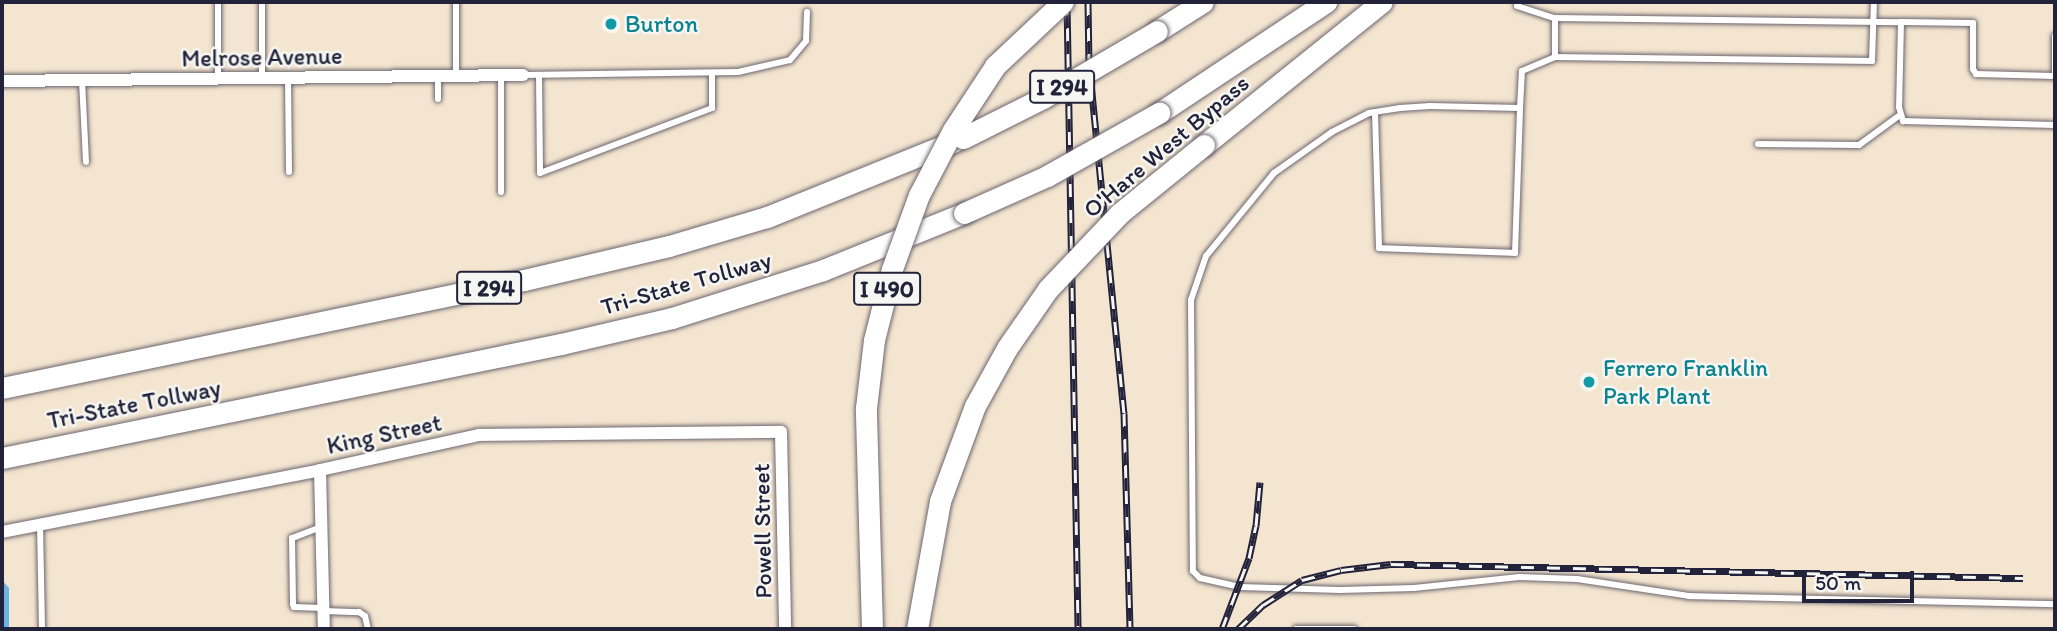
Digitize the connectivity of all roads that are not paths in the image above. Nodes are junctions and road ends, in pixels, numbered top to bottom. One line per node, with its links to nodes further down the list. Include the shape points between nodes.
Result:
1 (218, 2): 25 (lane)
2 (262, 2): 23 (lane)
3 (456, 2): 21 (lane)
4 (1063, 2): 50 (highway, I 490, bridge, via 995,66 953,130 919,195 892,269 874,340 866,408)
5 (1203, 2): 37 (highway, Tri-State Tollway / I 294, bridge, via 1044,98 963,138 767,218 524,281)
6 (1326, 2): 39 (highway, Tri-State Tollway, bridge, via 1159,113 1047,176 823,270 672,318 561,344)
7 (1382, 2): 51 (highway, O'Hare West Bypass, bridge, via 1120,213 1048,289 1007,348 975,406 940,501)
8 (1519, 2): 11 (lane, via 1517,6)
9 (1874, 2): 12 (lane)
10 (807, 12): 16 (lane, via 806,41 789,60)
11 (1555, 18): 12 (lane); 15 (lane)
12 (1874, 22): 13 (lane); 15 (lane, via 1872,61)
13 (1901, 22): 22 (lane, via 1973,23 1976,74); 31 (lane)
14 (2055, 36): 22 (lane)
15 (1555, 57): 29 (lane, via 1522,71)
16 (712, 73): 19 (lane); 19 (lane, via 712,108 540,173)
17 (501, 75): 18 (street, Melrose Avenue); 21 (street, Melrose Avenue); 36 (lane)
18 (523, 75): 19 (lane)
19 (539, 75)
20 (438, 76): 21 (street, Melrose Avenue); 24 (street, Melrose Avenue); 28 (lane)
21 (456, 76)
22 (2055, 76)
23 (262, 78): 24 (street, Melrose Avenue); 25 (street, Melrose Avenue)
24 (288, 78): 35 (lane)
25 (218, 79): 26 (street, Melrose Avenue)
26 (82, 80): 27 (street, Melrose Avenue); 34 (lane)
27 (2, 81)
28 (438, 99)
29 (1520, 108): 30 (lane, via 1430,106); 30 (lane, via 1515,253 1379,248)
30 (1375, 112): 44 (lane, via 1332,132 1274,173 1200,268 1191,300 1193,571 1200,578 1240,587 1340,590 1519,577 1577,579 1689,596)
31 (1900, 115): 32 (lane, via 1912,123); 33 (lane, via 1859,145)
32 (2055, 125)
33 (1758, 144)
34 (86, 162)
35 (289, 172)
36 (501, 192)
37 (2, 388)
38 (781, 432): 40 (street, King Street, via 479,435); 49 (street, Powell Street)
39 (2, 458)
40 (320, 470): 41 (street, King Street); 42 (street)
41 (40, 524): 43 (street, King Street); 46 (lane)
42 (321, 527): 45 (street); 45 (lane, via 292,538 293,604)
43 (2, 531)
44 (2055, 604)
45 (323, 610): 47 (street); 48 (lane, via 359,612 365,615)
46 (42, 629)
47 (324, 629)
48 (368, 629)
49 (785, 629)
50 (872, 629)
51 (917, 629)
52 (1296, 629): 53 (lane)
53 (1354, 629)

